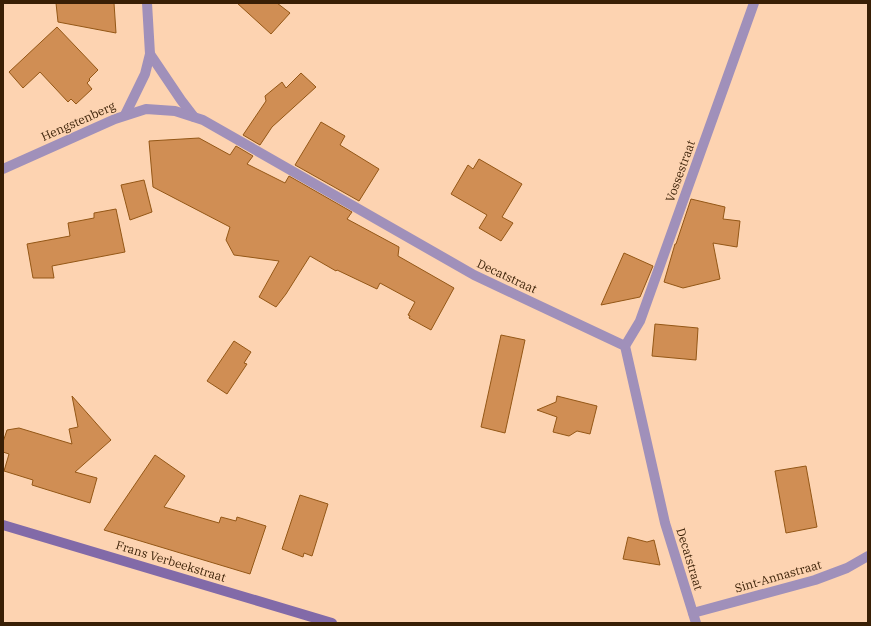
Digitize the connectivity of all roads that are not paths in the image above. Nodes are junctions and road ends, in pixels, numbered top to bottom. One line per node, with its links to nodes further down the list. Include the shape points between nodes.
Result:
1 (147, 3): 3 (street, Hengstenberg)
2 (754, 3): 7 (street, Vossestraat, via 640,322)
3 (150, 54): 4 (street, Hengstenberg, via 145,74); 5 (street)
4 (125, 115): 5 (street, Decatstraat, via 146,109 175,111); 6 (street, Hengstenberg)
5 (194, 117): 7 (street, Decatstraat, via 474,275)
6 (3, 169)
7 (625, 346): 10 (street, Decatstraat, via 665,523)
8 (3, 525): 11 (main road, Frans Verbeekstraat)
9 (868, 556): 10 (street, Sint-Annastraat, via 847,568 815,580)
10 (693, 613): 12 (street, Decatstraat)
11 (332, 623)
12 (696, 623)

